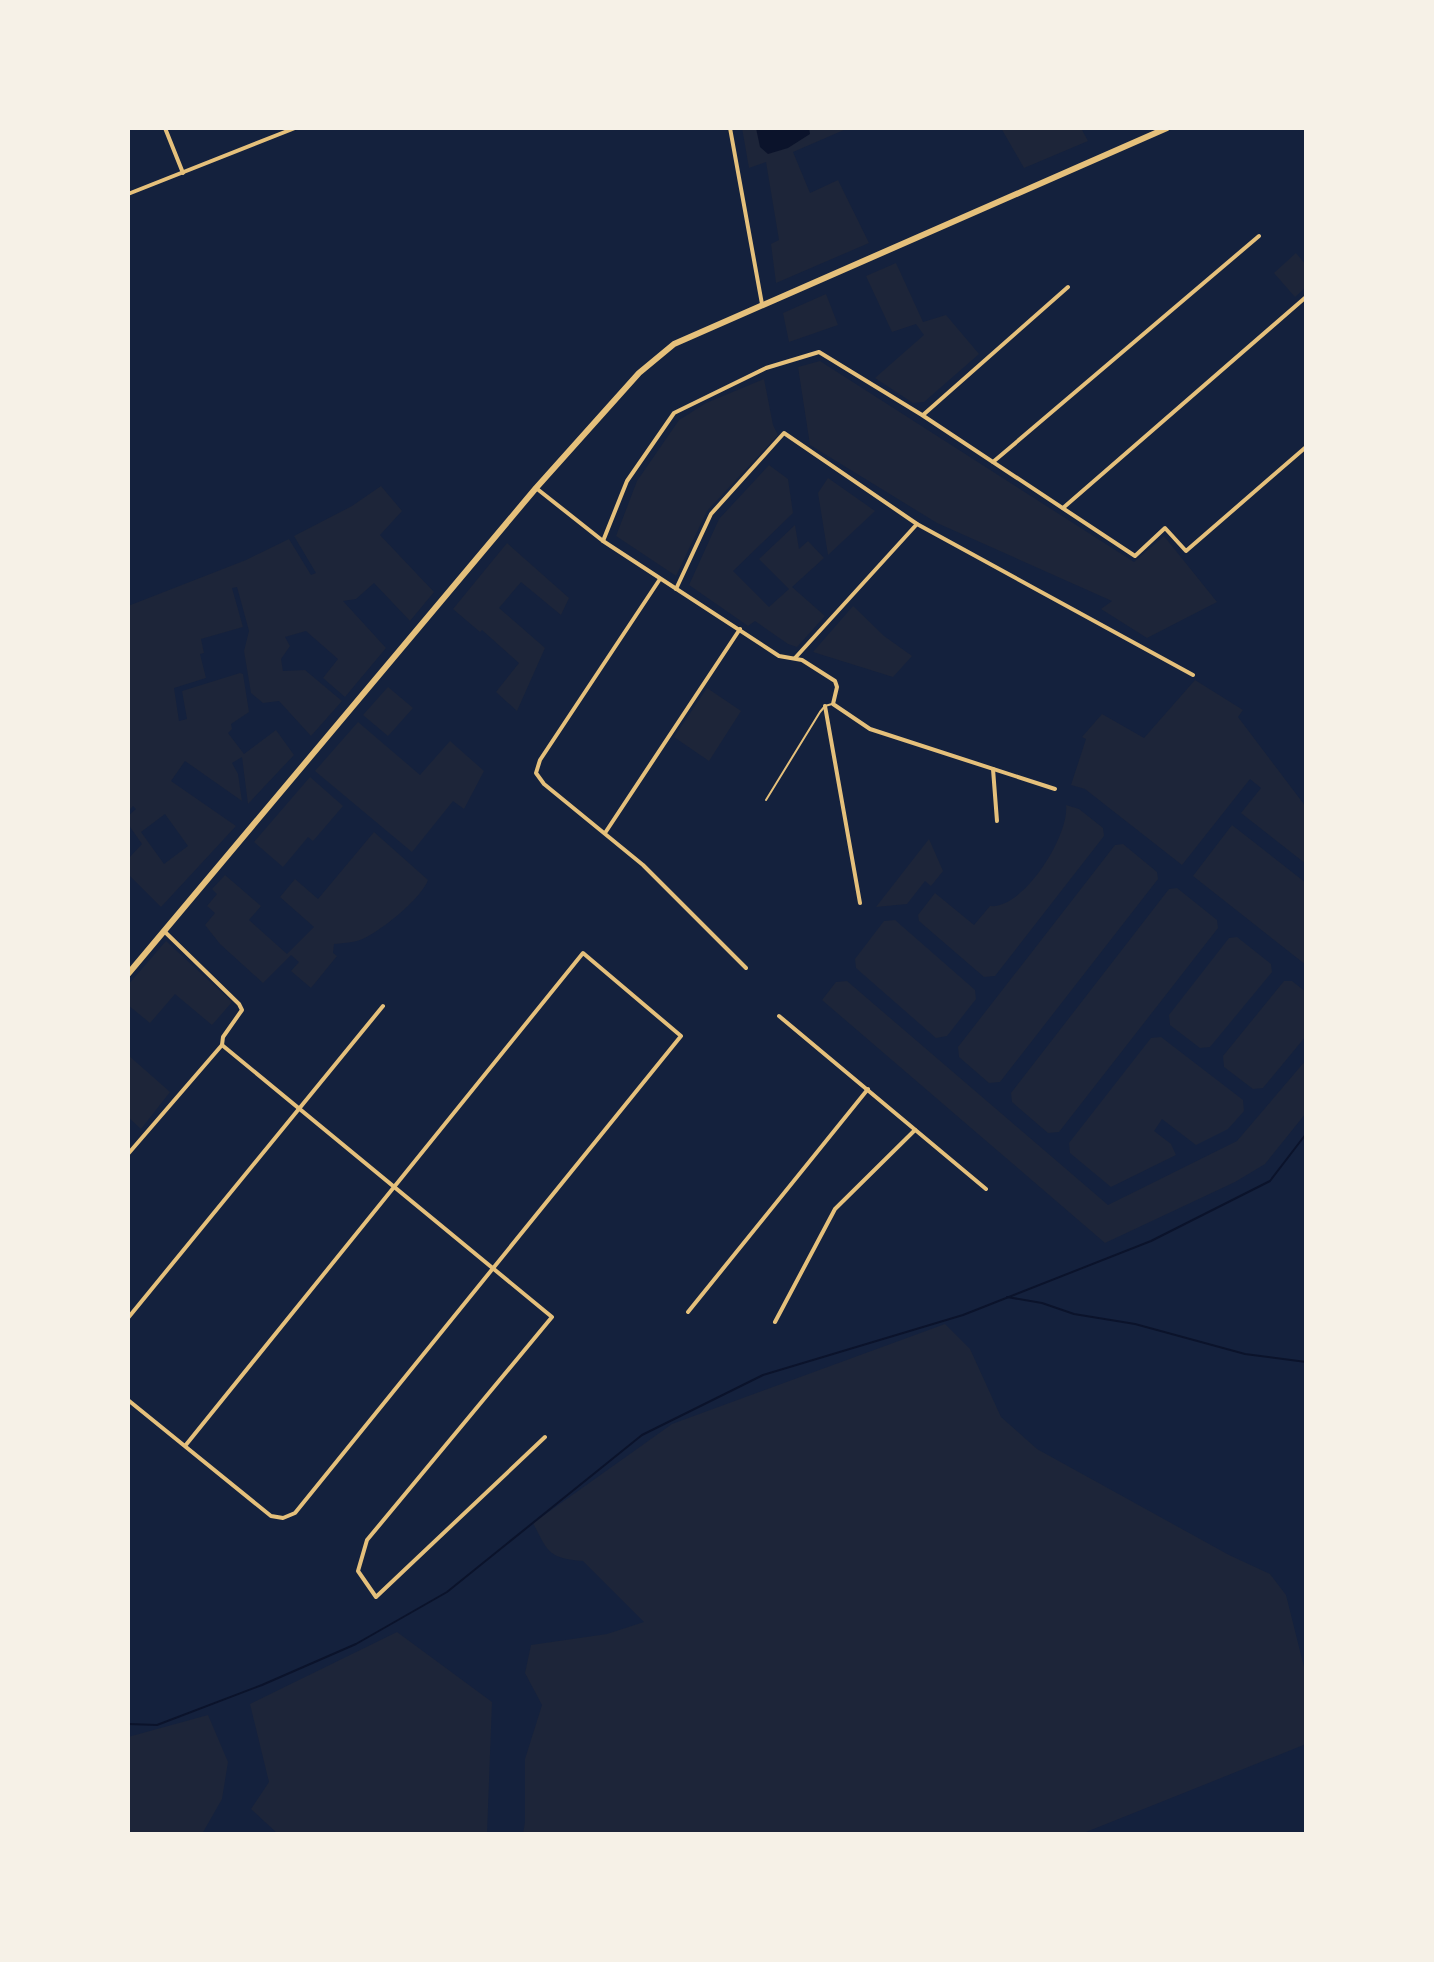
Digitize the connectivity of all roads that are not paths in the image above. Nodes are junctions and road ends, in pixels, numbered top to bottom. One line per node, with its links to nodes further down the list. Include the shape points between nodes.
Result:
1 (165, 128): 7 (street)
2 (279, 128): 6 (street)
3 (295, 128): 6 (street)
4 (730, 128): 12 (street)
5 (1167, 128): 12 (main road)
6 (282, 135): 7 (street)
7 (183, 173): 8 (street)
8 (128, 194)
9 (1259, 236): 15 (street)
10 (1068, 287): 13 (street)
11 (1306, 297): 17 (street)
12 (762, 304): 16 (main road, via 674,344 639,373)
13 (922, 415): 15 (street); 19 (street, via 819,352 766,368 674,413 627,481)
14 (1306, 447): 17 (street, via 1186,551 1165,528 1135,556)
15 (993, 462): 17 (street)
16 (536, 488): 19 (street); 33 (main road)
17 (1062, 508)
18 (917, 524): 21 (street, via 784,433 711,514); 23 (street); 24 (street)
19 (603, 541): 20 (street)
20 (660, 579): 21 (street); 31 (street, via 536,773)
21 (676, 589): 22 (street)
22 (740, 629): 23 (street, via 779,656); 31 (street)
23 (795, 658): 25 (street, via 835,681)
24 (1193, 675)
25 (833, 704): 26 (lane); 27 (street, via 870,729)
26 (825, 706): 29 (lane); 32 (street)
27 (993, 769): 28 (street); 30 (street)
28 (1055, 789)
29 (766, 800)
30 (997, 821)
31 (605, 833): 34 (street)
32 (860, 903)
33 (164, 931): 35 (main road); 38 (street, via 239,1004 240,1016)
34 (746, 968)
35 (128, 974)
36 (383, 1006): 40 (street)
37 (779, 1016): 39 (street)
38 (222, 1045): 40 (street); 42 (street)
39 (868, 1089): 41 (street); 46 (street)
40 (299, 1107): 43 (street); 47 (street)
41 (915, 1130): 44 (street); 48 (street, via 835,1209)
42 (128, 1154)
43 (396, 1186): 45 (street); 45 (street, via 583,953 681,1036); 51 (street)
44 (986, 1189)
45 (493, 1268): 50 (street, via 552,1317 367,1540 358,1571 376,1597); 51 (street, via 295,1513 271,1516)
46 (688, 1312)
47 (128, 1318)
48 (775, 1322)
49 (128, 1400): 51 (street)
50 (545, 1437)
51 (185, 1446)

